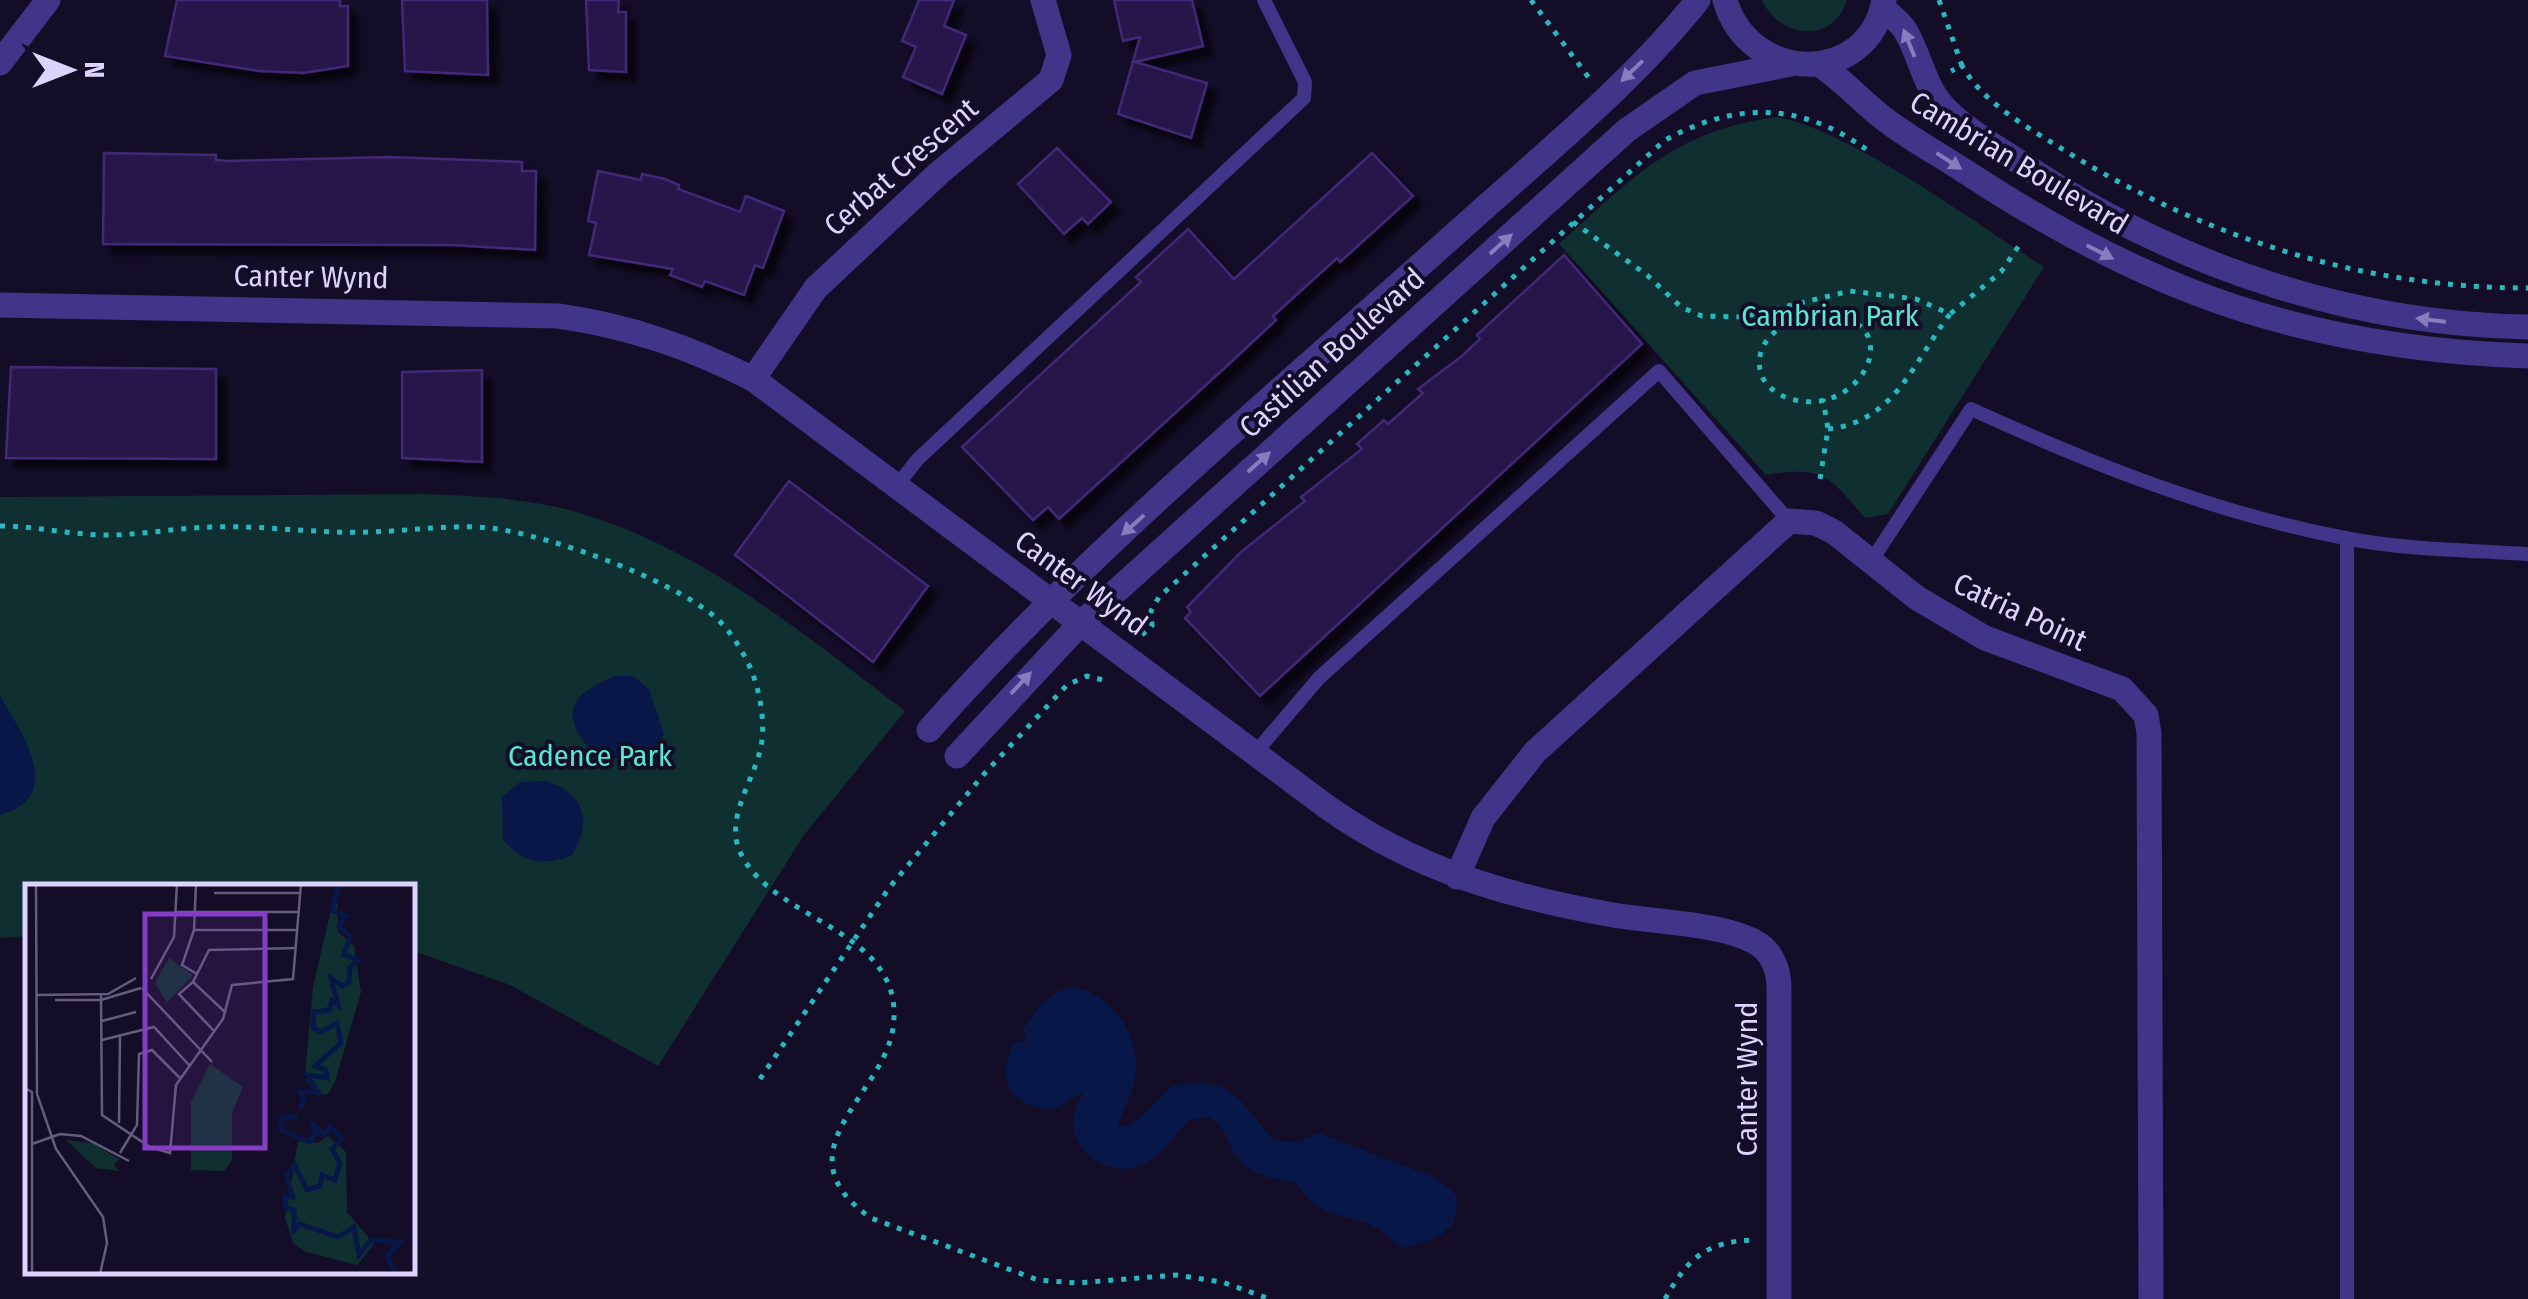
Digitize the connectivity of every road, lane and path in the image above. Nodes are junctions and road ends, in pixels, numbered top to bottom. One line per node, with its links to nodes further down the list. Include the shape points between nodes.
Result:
1 (48, 0): 10 (street)
2 (1043, 0): 25 (street, Cerbat Crescent, via 1059,55 1052,80 938,173 816,288)
3 (1264, 0): 29 (lane, via 1305,82 1304,98 918,458)
4 (1531, 0): 13 (path)
5 (1698, 0): 35 (street, Castilian Boulevard, one-way to 35, via 1579,122)
6 (1725, 0): 11 (street, via 1754,48)
7 (1939, 0): 9 (path)
8 (1884, 4): 12 (street, via 1858,45); 14 (street, one-way to 8)
9 (1960, 62): 14 (path); 18 (path, via 1994,102 2036,132 2137,194 2213,228 2369,272)
10 (0, 63)
11 (1791, 64): 12 (street, Castilian Boulevard); 36 (street, Castilian Boulevard, one-way to 11, via 1648,112 1695,83)
12 (1819, 64): 15 (street, Cambrian Boulevard)
13 (1588, 78)
14 (1935, 78): 23 (street, Cambrian Boulevard, one-way to 14, via 2380,312 2214,265 2058,187 1972,131)
15 (1879, 125): 16 (path, via 1864,148 1814,119 1772,110 1682,131); 24 (street, Cambrian Boulevard, one-way to 24, via 2015,205 2183,291 2270,322 2439,352)
16 (1573, 222): 19 (path, via 1681,307 1702,316 1742,318); 37 (path, via 1159,597 1152,626)
17 (2020, 244): 21 (path, via 2002,272)
18 (2528, 288)
19 (1804, 302): 21 (path, via 1850,291 1882,292); 22 (path)
20 (0, 305): 25 (street, Canter Wynd, via 558,316 676,342)
21 (1950, 314): 27 (path, via 1890,400 1856,423)
22 (1808, 315): 26 (path, via 1768,338 1760,374 1788,398); 26 (path, via 1852,320 1872,348 1856,386)
23 (2528, 327)
24 (2528, 356)
25 (753, 379): 29 (street, Canter Wynd)
26 (1823, 399): 27 (path)
27 (1828, 429): 28 (path)
28 (1820, 479)
29 (898, 484): 35 (street, Canter Wynd)
30 (1789, 521): 34 (street, Catria Point, via 1816,523); 40 (lane, via 1659,371 1318,678); 42 (street, via 1535,752 1482,818)
31 (0, 526): 43 (path, via 112,535 211,527 486,528 560,544 682,596 730,634 758,694 762,742 736,845 780,893)
32 (2347, 539): 33 (lane); 34 (lane, via 2126,476 1971,409); 50 (lane)
33 (2528, 554)
34 (1870, 563): 49 (street, Catria Point, via 1984,638 2122,689 2146,714)
35 (1048, 601): 36 (street, Canter Wynd); 39 (street, Castilian Boulevard)
36 (1081, 624): 40 (street, Canter Wynd); 41 (street, Castilian Boulevard, one-way to 36)
37 (1140, 637)
38 (1106, 664): 43 (path, via 1102,680 1087,676 1068,685 984,774)
39 (929, 730)
40 (1255, 753): 42 (street, Canter Wynd, via 1361,831)
41 (957, 756)
42 (1457, 877): 45 (street, Canter Wynd, via 1554,904 1743,938 1768,952 1779,988)
43 (850, 941): 44 (path); 46 (path, via 883,972 894,1003 885,1057 843,1116 834,1145 837,1176 859,1210 1038,1280 1187,1276)
44 (760, 1079)
45 (1779, 1240): 47 (path, via 1704,1248 1683,1267); 48 (street, Canter Wynd)
46 (1270, 1299)
47 (1666, 1299)
48 (1779, 1299)
49 (2151, 1299)
50 (2347, 1299)

